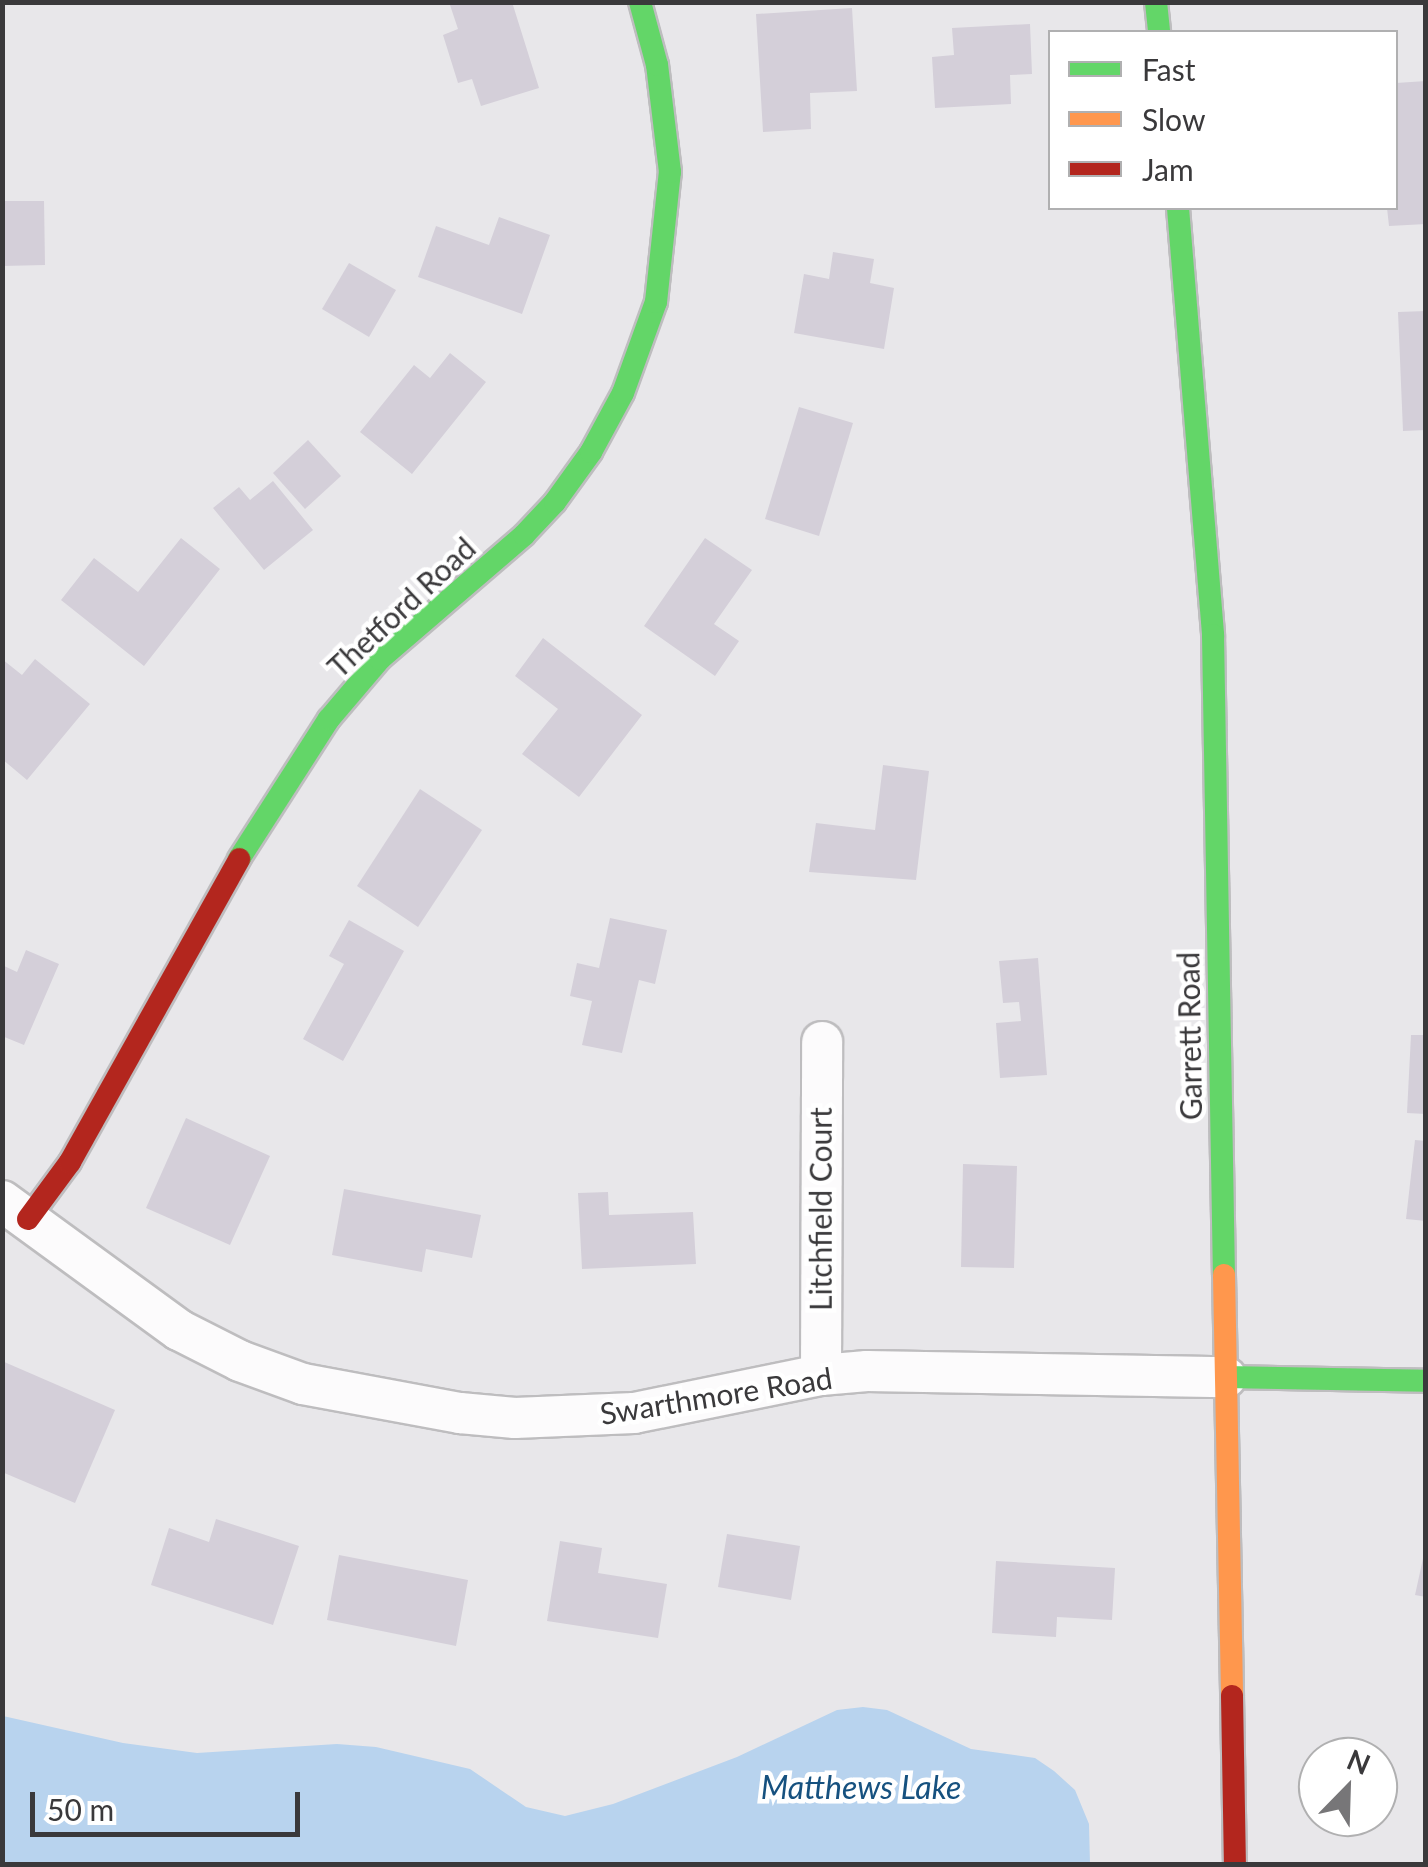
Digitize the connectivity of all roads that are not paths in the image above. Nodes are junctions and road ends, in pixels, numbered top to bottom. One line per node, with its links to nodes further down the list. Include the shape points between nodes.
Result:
1 (640, 2): 6 (street, Thetford Road, via 667,130 669,212 656,302 623,393 555,502 380,659 329,718 260,820 70,1162)
2 (1156, 2): 3 (street)
3 (1160, 30)
4 (1178, 210): 8 (street, Garrett Road, via 1213,635)
5 (822, 1042): 7 (street, Litchfield Court)
6 (15, 1210): 7 (street, Swarthmore Road, via 179,1330 288,1378 373,1400 460,1414 570,1417 634,1413)
7 (821, 1375): 8 (street, Swarthmore Road, via 919,1370)
8 (1226, 1377): 9 (street, Swarthmore Road); 10 (street, Garrett Road)
9 (1426, 1381)
10 (1235, 1864)

